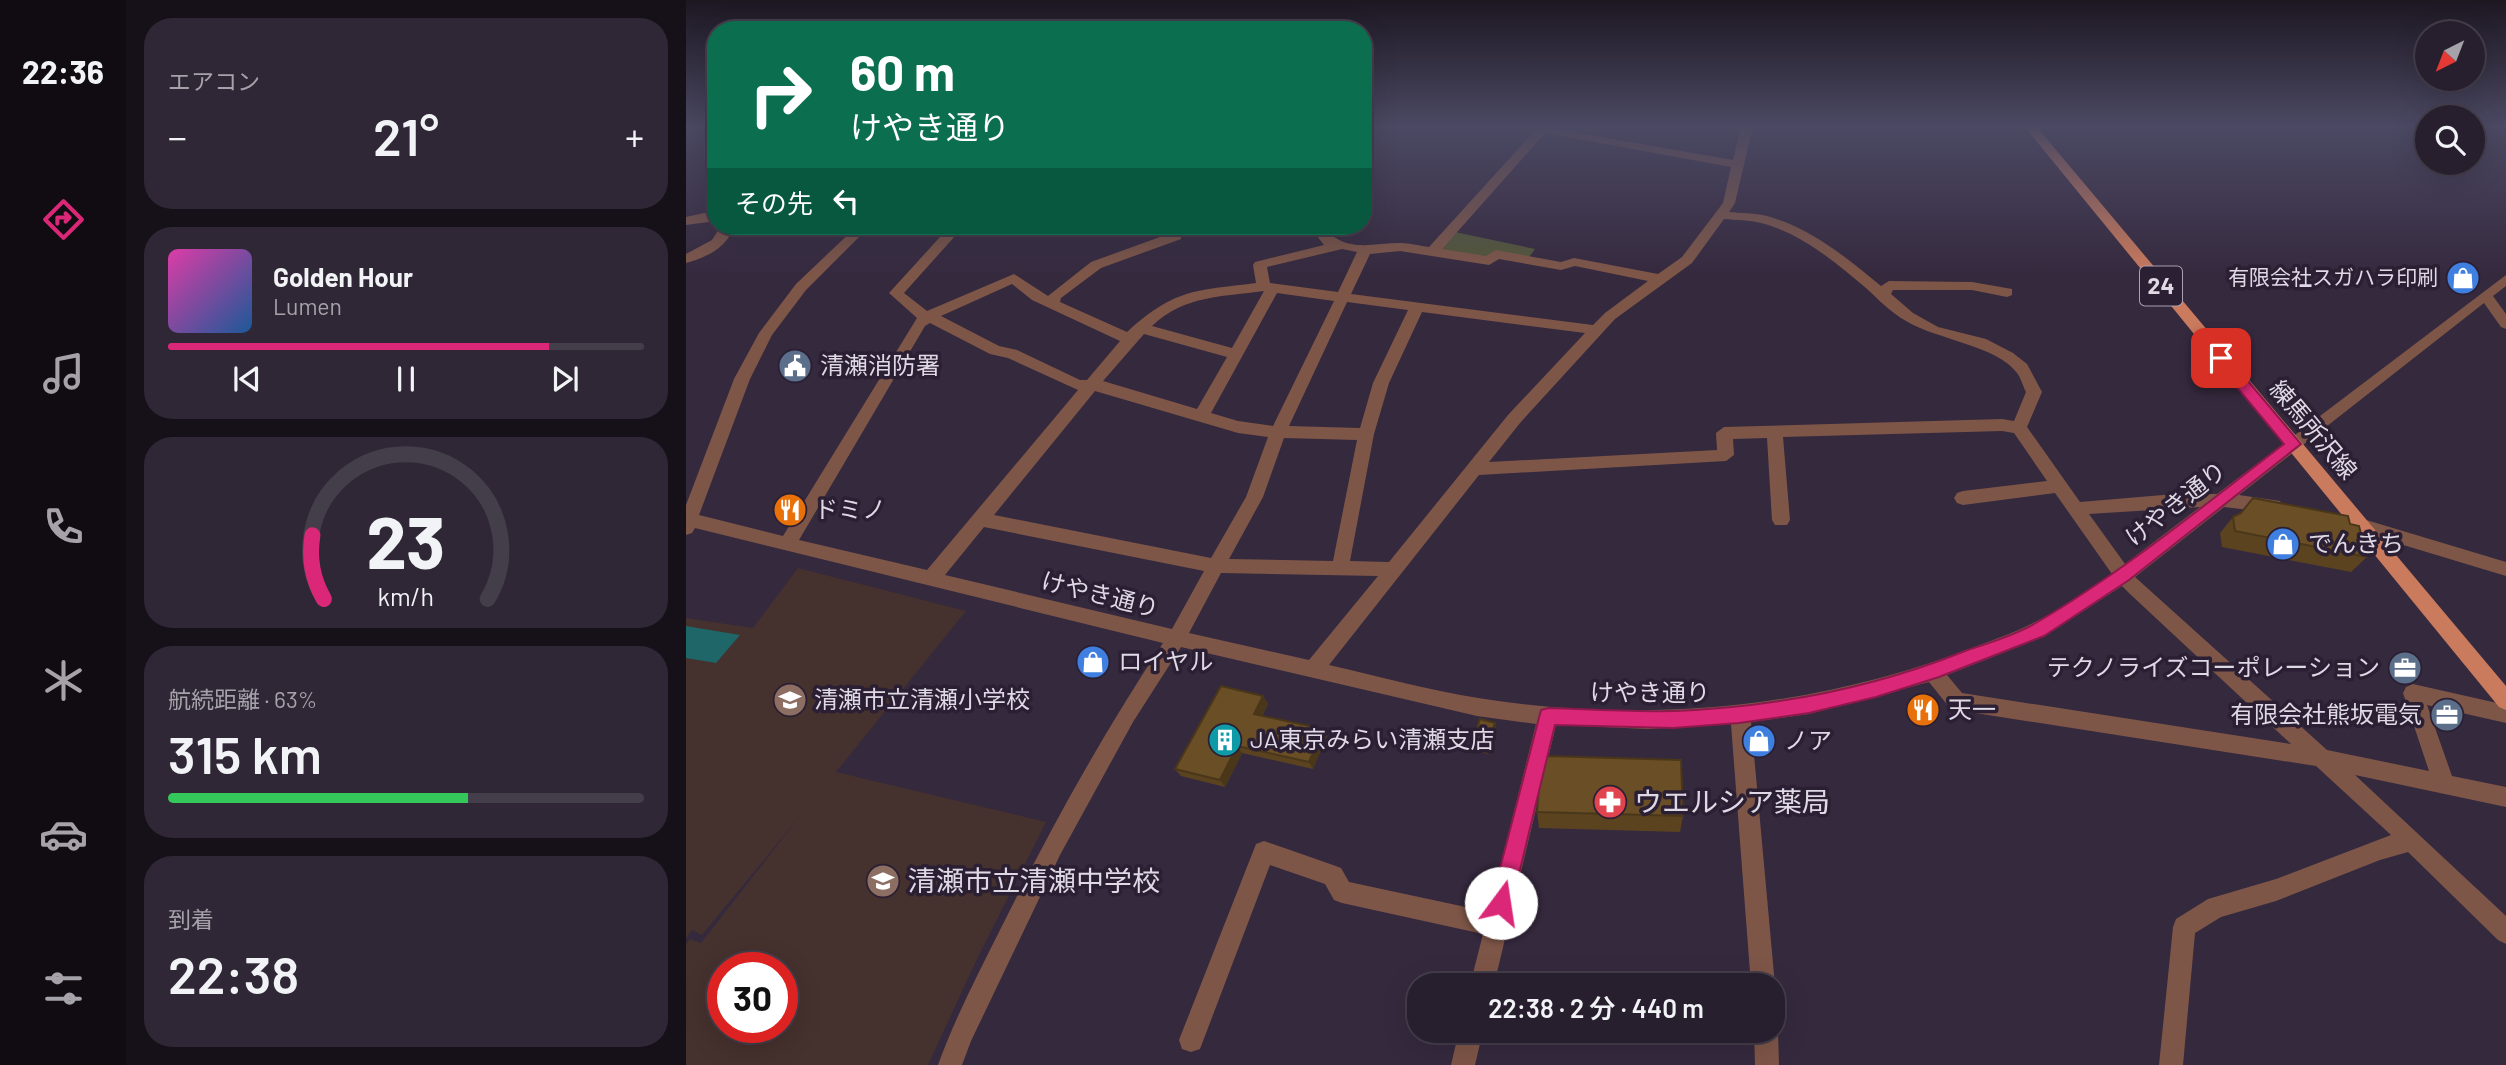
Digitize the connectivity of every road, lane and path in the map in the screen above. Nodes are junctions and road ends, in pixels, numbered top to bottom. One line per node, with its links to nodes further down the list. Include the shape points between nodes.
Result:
1 (1500, 176): 14 (street)
2 (1736, 176): 4 (street)
3 (2071, 176): 36 (main road, 練馬所沢線 / 24)
4 (1723, 215): 16 (street, via 1687,260); 22 (street, via 1763,219 1787,228 1834,254)
5 (707, 217): 6 (street)
6 (686, 221)
7 (724, 235): 15 (street)
8 (855, 235): 46 (street, via 801,287 766,333 742,379)
9 (949, 235): 25 (street, via 895,293)
10 (1323, 235): 12 (street)
11 (1176, 236): 23 (street, via 1096,265 1055,296)
12 (1337, 246): 13 (street); 18 (street, via 1260,265)
13 (1365, 250): 14 (street, via 1400,247); 21 (street)
14 (1432, 252): 16 (street, via 1489,261 1496,254 1561,266 1574,262)
15 (686, 259)
16 (1659, 279): 27 (street)
17 (2506, 279): 20 (street, けやき通り)
18 (1268, 287): 21 (street); 28 (street, via 1188,296 1158,312); 29 (street)
19 (2007, 292): 22 (street, via 1972,286 1889,285)
20 (2485, 295): 26 (street); 36 (street, けやき通り)
21 (1345, 296): 24 (street); 33 (street)
22 (1882, 297): 32 (street, via 1933,330 1981,343 2022,368 2034,393)
23 (1052, 304): 25 (street, via 1037,298 1014,278); 28 (street)
24 (1418, 305): 27 (street); 34 (street, via 1381,383)
25 (925, 317): 30 (street, via 1078,385); 48 (street)
26 (2506, 324)
27 (1595, 330): 37 (street)
28 (1135, 334): 29 (street); 30 (street)
29 (1236, 354): 31 (street)
30 (1090, 386): 31 (street); 44 (street)
31 (1200, 416): 33 (street)
32 (2019, 428): 35 (street); 38 (street)
33 (1278, 432): 34 (street); 49 (street, via 1254,497)
34 (1366, 434): 50 (street)
35 (1775, 434): 37 (street, via 1724,433 1726,456); 45 (street)
36 (2293, 444): 40 (street, けやき通り); 47 (main road, 練馬所沢線 / 24)
37 (1474, 469): 51 (street)
38 (2060, 486): 39 (street); 41 (street)
39 (1963, 498)
40 (2221, 500): 41 (street); 42 (street); 53 (street, けやき通り)
41 (2076, 509): 53 (street)
42 (2293, 509)
43 (2333, 516): 47 (street)
44 (980, 519): 49 (street); 54 (street)
45 (1781, 520)
46 (687, 522): 48 (street, けやき通り)
47 (2360, 525): 52 (street); 58 (main road, 練馬所沢線 / 24)
48 (787, 545): 54 (street, けやき通り)
49 (1214, 566): 50 (street); 55 (street)
50 (1340, 569): 51 (street)
51 (1393, 569): 56 (street)
52 (2504, 573)
53 (2123, 576): 57 (street, けやき通り, via 2038,630); 62 (street)
54 (930, 580): 55 (street, けやき通り)
55 (1175, 639): 56 (street, けやき通り); 73 (street, via 1052,848)
56 (1313, 670): 61 (street, けやき通り, via 1477,707)
57 (1933, 672): 60 (street, けやき通り, via 1809,705); 62 (street, via 1956,701)
58 (2506, 702)
59 (2506, 714): 63 (street, via 2413,693)
60 (1739, 715): 61 (street, けやき通り, via 1648,720); 69 (street)
61 (1548, 716): 66 (street)
62 (2318, 757): 63 (street); 65 (street)
63 (2444, 784): 64 (street)
64 (2506, 797)
65 (2412, 841): 67 (street); 76 (street, via 2216,907 2184,928)
66 (1496, 925): 68 (street); 70 (street, via 1342,892 1333,876 1264,852)
67 (2506, 932)
68 (1485, 973)
69 (1762, 973)
70 (1191, 1040)
71 (1468, 1043): 74 (street)
72 (1766, 1043): 75 (street)
73 (950, 1065)
74 (1463, 1065)
75 (1767, 1065)
76 (2171, 1065)

